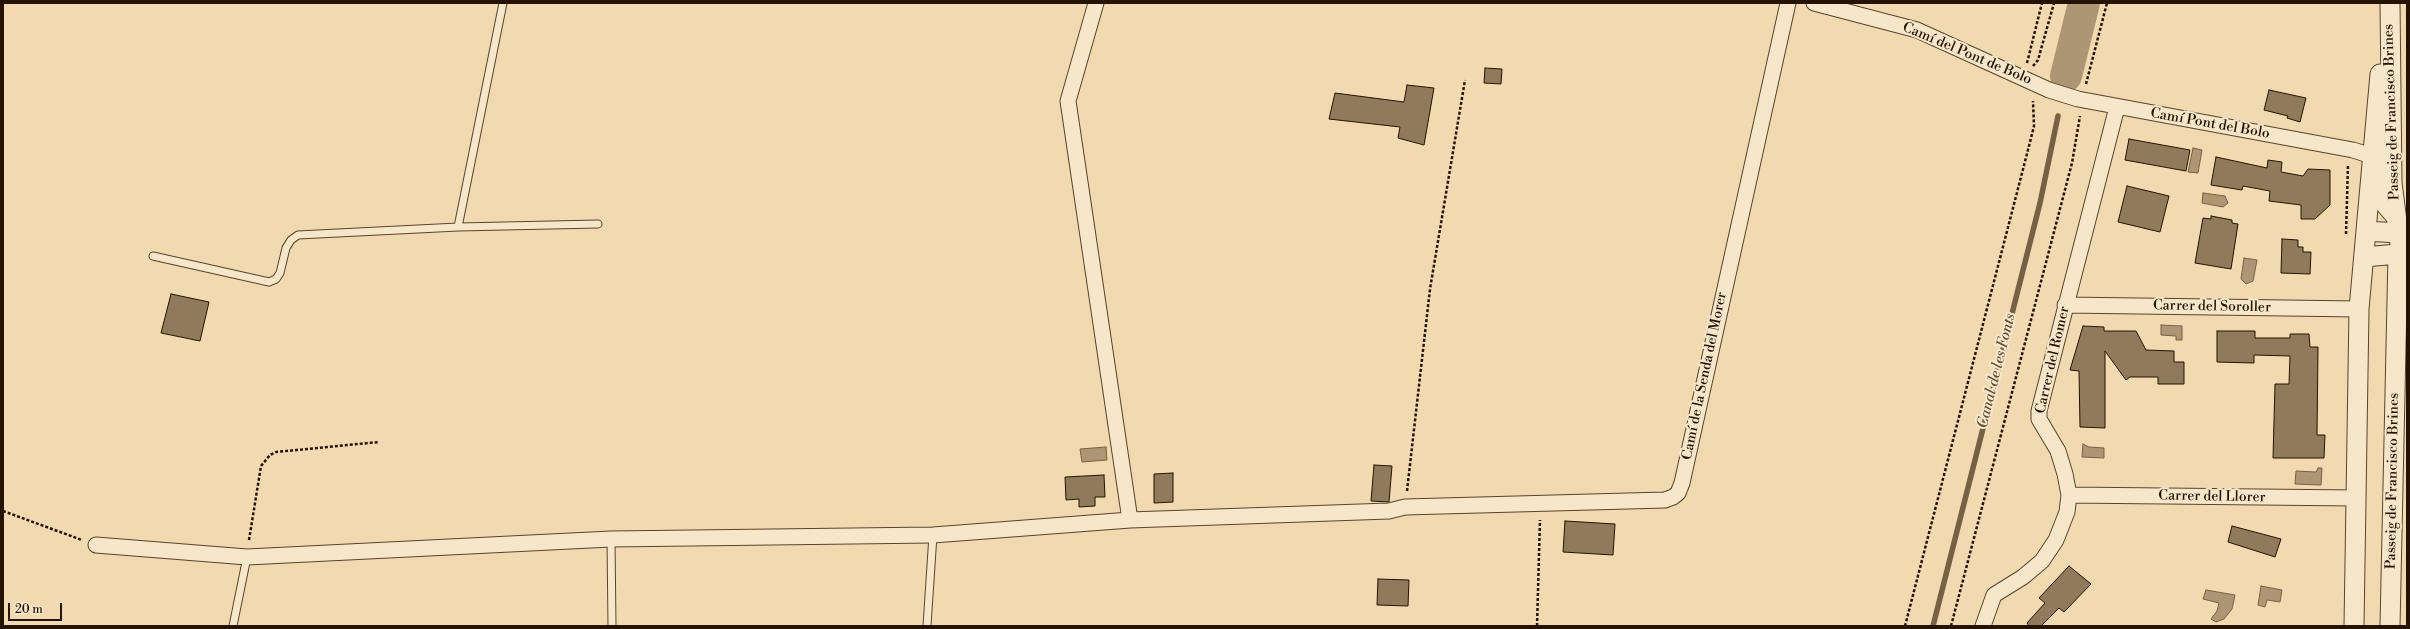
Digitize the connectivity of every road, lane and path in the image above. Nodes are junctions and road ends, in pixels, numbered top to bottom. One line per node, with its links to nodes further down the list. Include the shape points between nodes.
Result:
1 (504, 3): 16 (lane)
2 (1096, 3): 30 (street, via 1068,101)
3 (1788, 3): 27 (street, Camí de la Senda del Morer, via 1678,493 1665,500)
4 (1814, 3): 9 (street, Camí del Pont de Bolo, via 1917,30)
5 (2042, 3): 9 (path)
6 (2054, 3): 9 (path, via 2038,60)
7 (2107, 3): 12 (path)
8 (2389, 3): 14 (street, Passeig de Francisco Brines); 17 (street, Passeig de Francisco Brines, via 2392,183)
9 (2023, 77): 11 (street, Camí del Pont de Bolo); 39 (path, via 2034,105 2034,126)
10 (1465, 80): 28 (path, via 1430,289)
11 (2049, 90): 12 (street, Camí Pont del Bolo)
12 (2080, 100): 13 (street, Camí Pont del Bolo); 40 (path, via 2072,162)
13 (2117, 107): 14 (street, Camí Pont del Bolo, via 2354,150); 22 (street, Carrer del Romer)
14 (2372, 156): 17 (street, via 2385,167 2384,206); 18 (street, Passeig de Francisco Brines)
15 (598, 224): 16 (lane)
16 (458, 227): 20 (lane, via 298,235 286,248 280,273 276,279 269,282)
17 (2398, 227): 18 (street); 19 (street, Passeig de Francisco Brines)
18 (2366, 231): 21 (street, Passeig de Francisco Brines)
19 (2402, 252): 21 (street); 43 (street, Passeig de Francisco Brines)
20 (153, 256)
21 (2364, 257): 23 (street, Passeig de Francisco Brines)
22 (2065, 305): 23 (street, Carrer del Soroller); 25 (street, Carrer del Romer, via 2038,419 2058,451)
23 (2359, 310): 26 (street, Passeig de Francisco Brines)
24 (379, 442): 34 (path, via 276,452 270,455 261,466)
25 (2069, 495): 26 (street, Carrer del Llorer); 41 (street, Carrer del Romer, via 2063,525 2050,550 2033,570 1994,596)
26 (2355, 498): 42 (street, Passeig de Francisco Brines)
27 (1541, 503): 28 (street, Camí de la Senda del Morer); 38 (path)
28 (1405, 507): 30 (street, Camí de la Senda del Morer, via 1388,511)
29 (3, 511): 33 (path)
30 (1130, 520): 31 (street, Camí de la Senda del Morer)
31 (933, 535): 32 (street, Camí de la Senda del Morer); 37 (lane)
32 (611, 539): 34 (street, Camí de la Senda del Morer); 36 (lane)
33 (96, 544): 34 (street, Camí de la Senda del Morer)
34 (247, 557): 35 (lane)
35 (233, 626)
36 (612, 626)
37 (927, 626)
38 (1537, 626)
39 (1906, 626)
40 (1951, 626)
41 (1983, 626)
42 (2354, 626)
43 (2390, 626)

